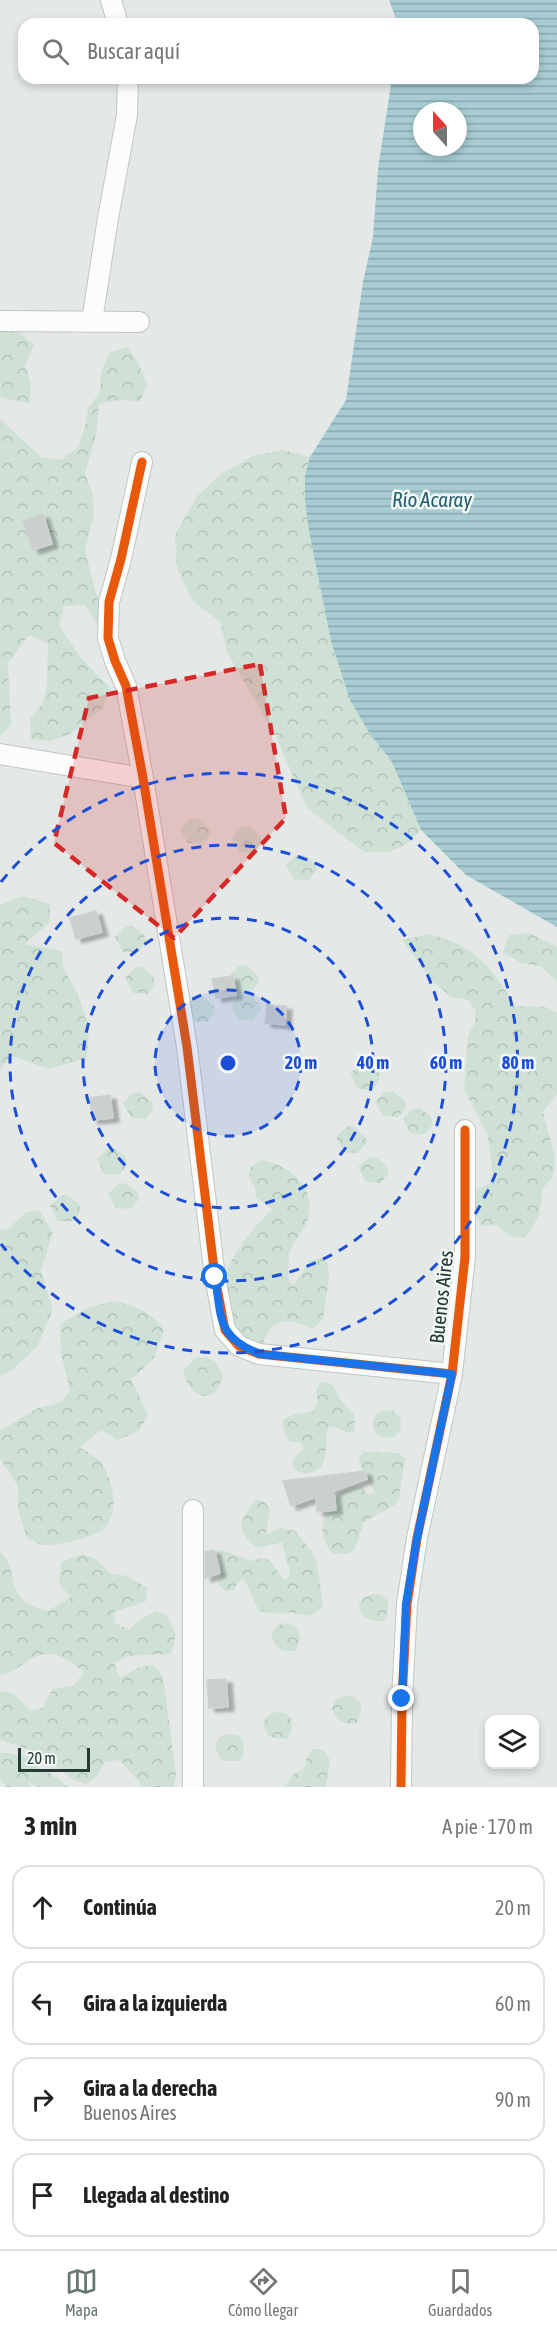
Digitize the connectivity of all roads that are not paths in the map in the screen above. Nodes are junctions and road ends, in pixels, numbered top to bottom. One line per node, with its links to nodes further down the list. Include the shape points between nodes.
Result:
1 (111, 0): 2 (street)
2 (116, 18)
3 (128, 84): 5 (street, via 127,115)
4 (0, 321): 5 (street)
5 (93, 321): 6 (street)
6 (139, 322)
7 (142, 462): 9 (street, via 109,602 108,638 126,686)
8 (0, 754): 9 (street)
9 (143, 778): 11 (street, via 187,1047 225,1330 239,1346 260,1354)
10 (465, 1130): 11 (street, Buenos Aires, via 465,1257)
11 (452, 1374): 14 (street, Buenos Aires, via 406,1604)
12 (193, 1510): 13 (street)
13 (193, 1787)
14 (401, 1787)

